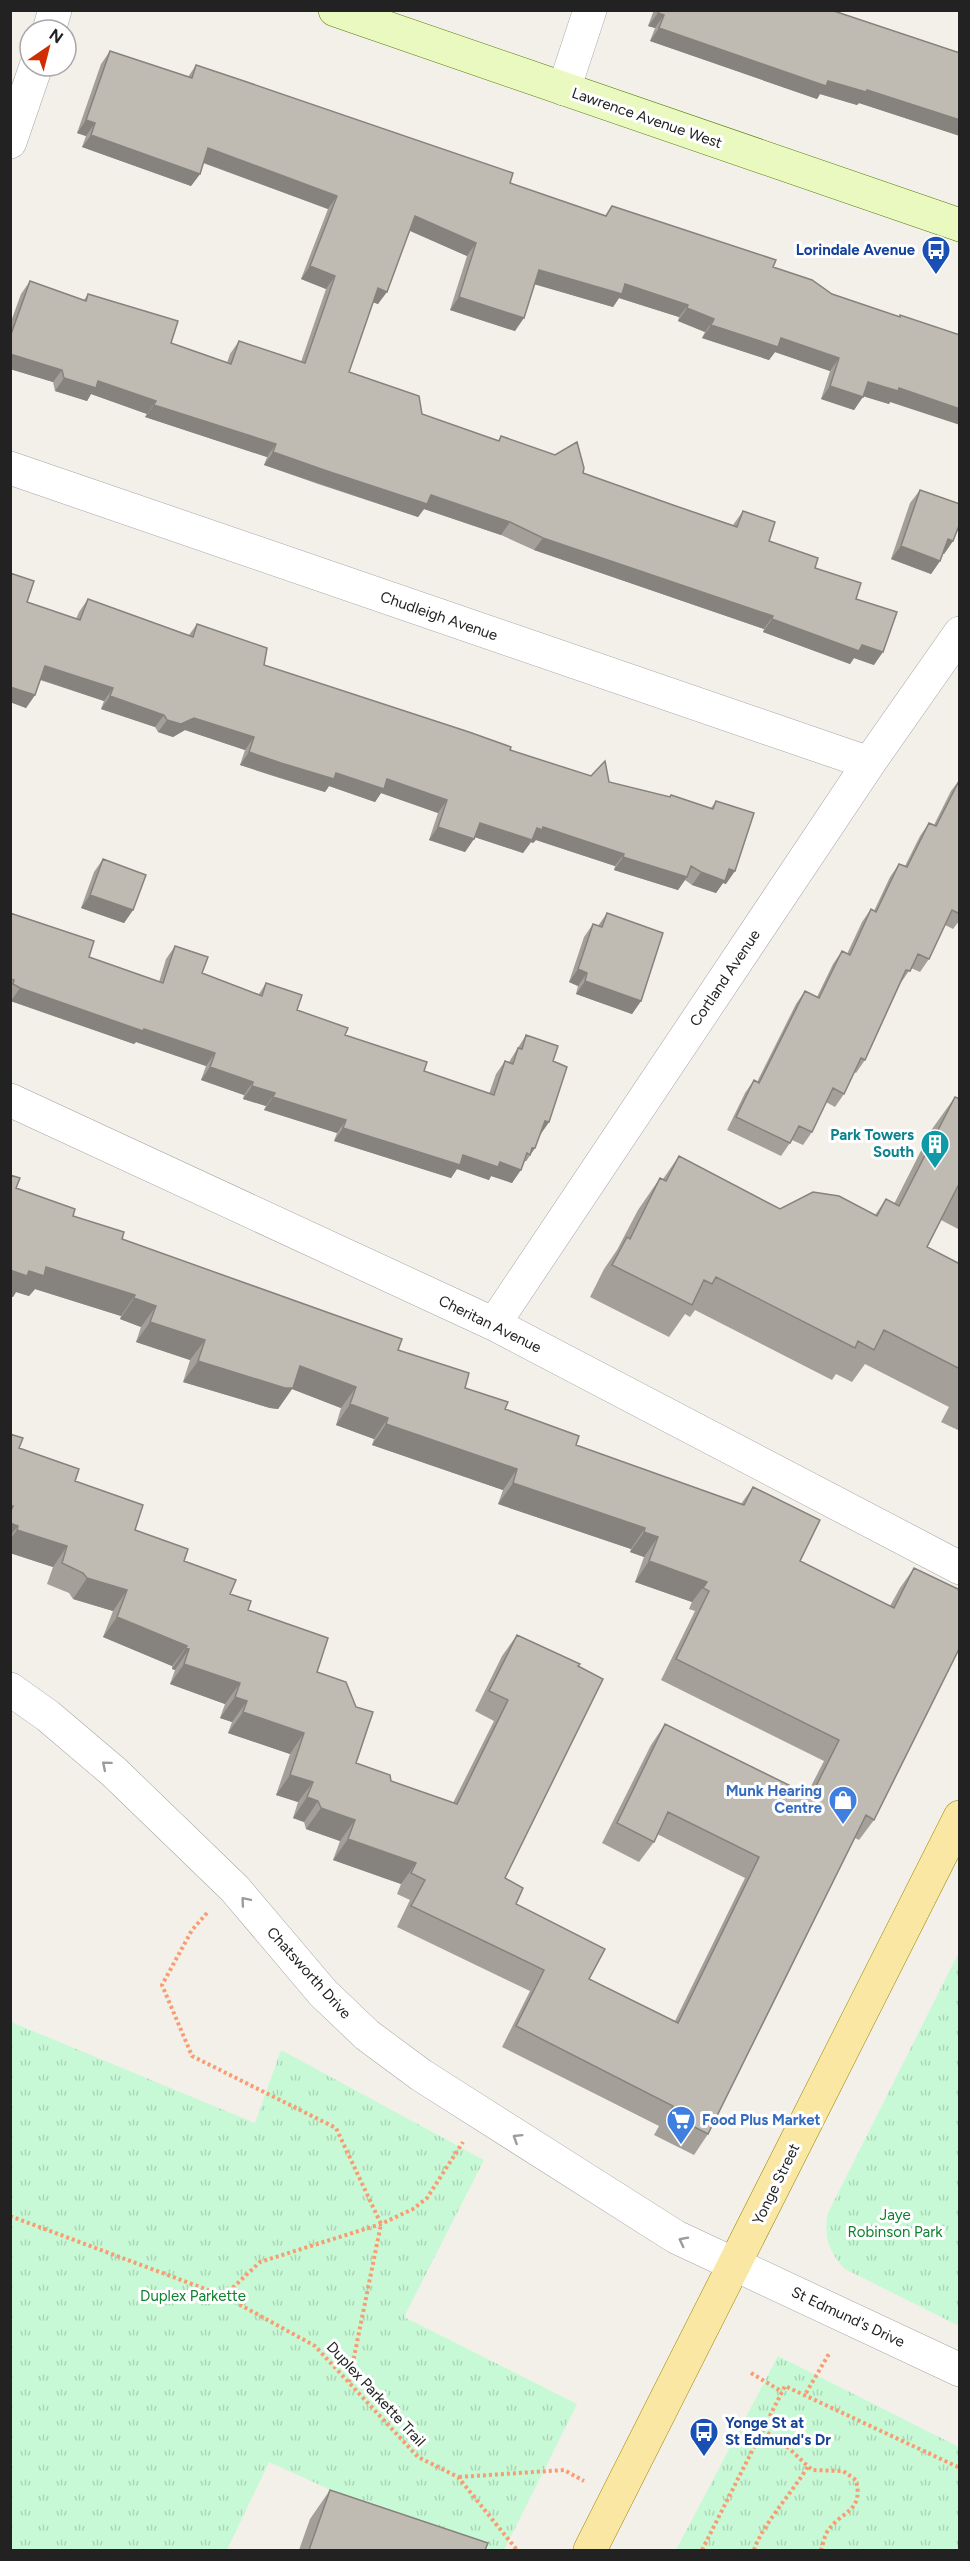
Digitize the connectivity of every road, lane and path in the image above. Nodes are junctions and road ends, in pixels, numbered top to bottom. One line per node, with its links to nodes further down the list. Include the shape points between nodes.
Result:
1 (335, 10): 4 (main road, Lawrence Avenue West)
2 (590, 10): 4 (street)
3 (32, 78): 5 (street)
4 (564, 89): 6 (main road, Lawrence Avenue West)
5 (10, 142)
6 (960, 225)
7 (10, 468): 9 (street, Chudleigh Avenue)
8 (960, 633): 9 (street, Cortland Avenue)
9 (869, 763): 11 (street, Cortland Avenue)
10 (10, 1101): 11 (street, Cheritan Avenue)
11 (494, 1324): 12 (street, Cheritan Avenue)
12 (960, 1568)
13 (10, 1689): 16 (street, Chatsworth Drive, one-way to 13, via 368,2036 323,1993 235,1889 184,1839 114,1772)
14 (960, 1817): 19 (main road, Yonge Street)
15 (210, 1910): 18 (path, via 192,1930 162,1985 192,2055 336,2128)
16 (480, 2114): 18 (path, via 427,2198); 19 (street, Chatsworth Drive, one-way to 16, via 676,2237)
17 (10, 2216): 20 (path, Duplex Parkette Trail)
18 (381, 2224): 20 (path, via 260,2262); 24 (path)
19 (735, 2267): 22 (street, St Edmund's Drive); 31 (main road, Yonge Street)
20 (224, 2296): 24 (path, Duplex Parkette Trail, via 315,2346)
21 (830, 2352): 26 (path)
22 (960, 2370)
23 (751, 2373): 25 (path)
24 (349, 2382): 30 (path, Duplex Parkette Trail, via 418,2457)
25 (781, 2391): 26 (path, via 785,2386); 27 (path)
26 (806, 2393): 29 (path)
27 (762, 2430): 28 (path, via 780,2440); 34 (path)
28 (808, 2466): 35 (path); 36 (path, via 813,2470 843,2471 856,2480 859,2493 855,2505 828,2531)
29 (960, 2468)
30 (458, 2477): 31 (path, via 564,2470); 32 (path)
31 (618, 2497): 33 (main road, Yonge Street)
32 (517, 2550)
33 (590, 2550)
34 (702, 2550)
35 (754, 2550)
36 (820, 2550)

